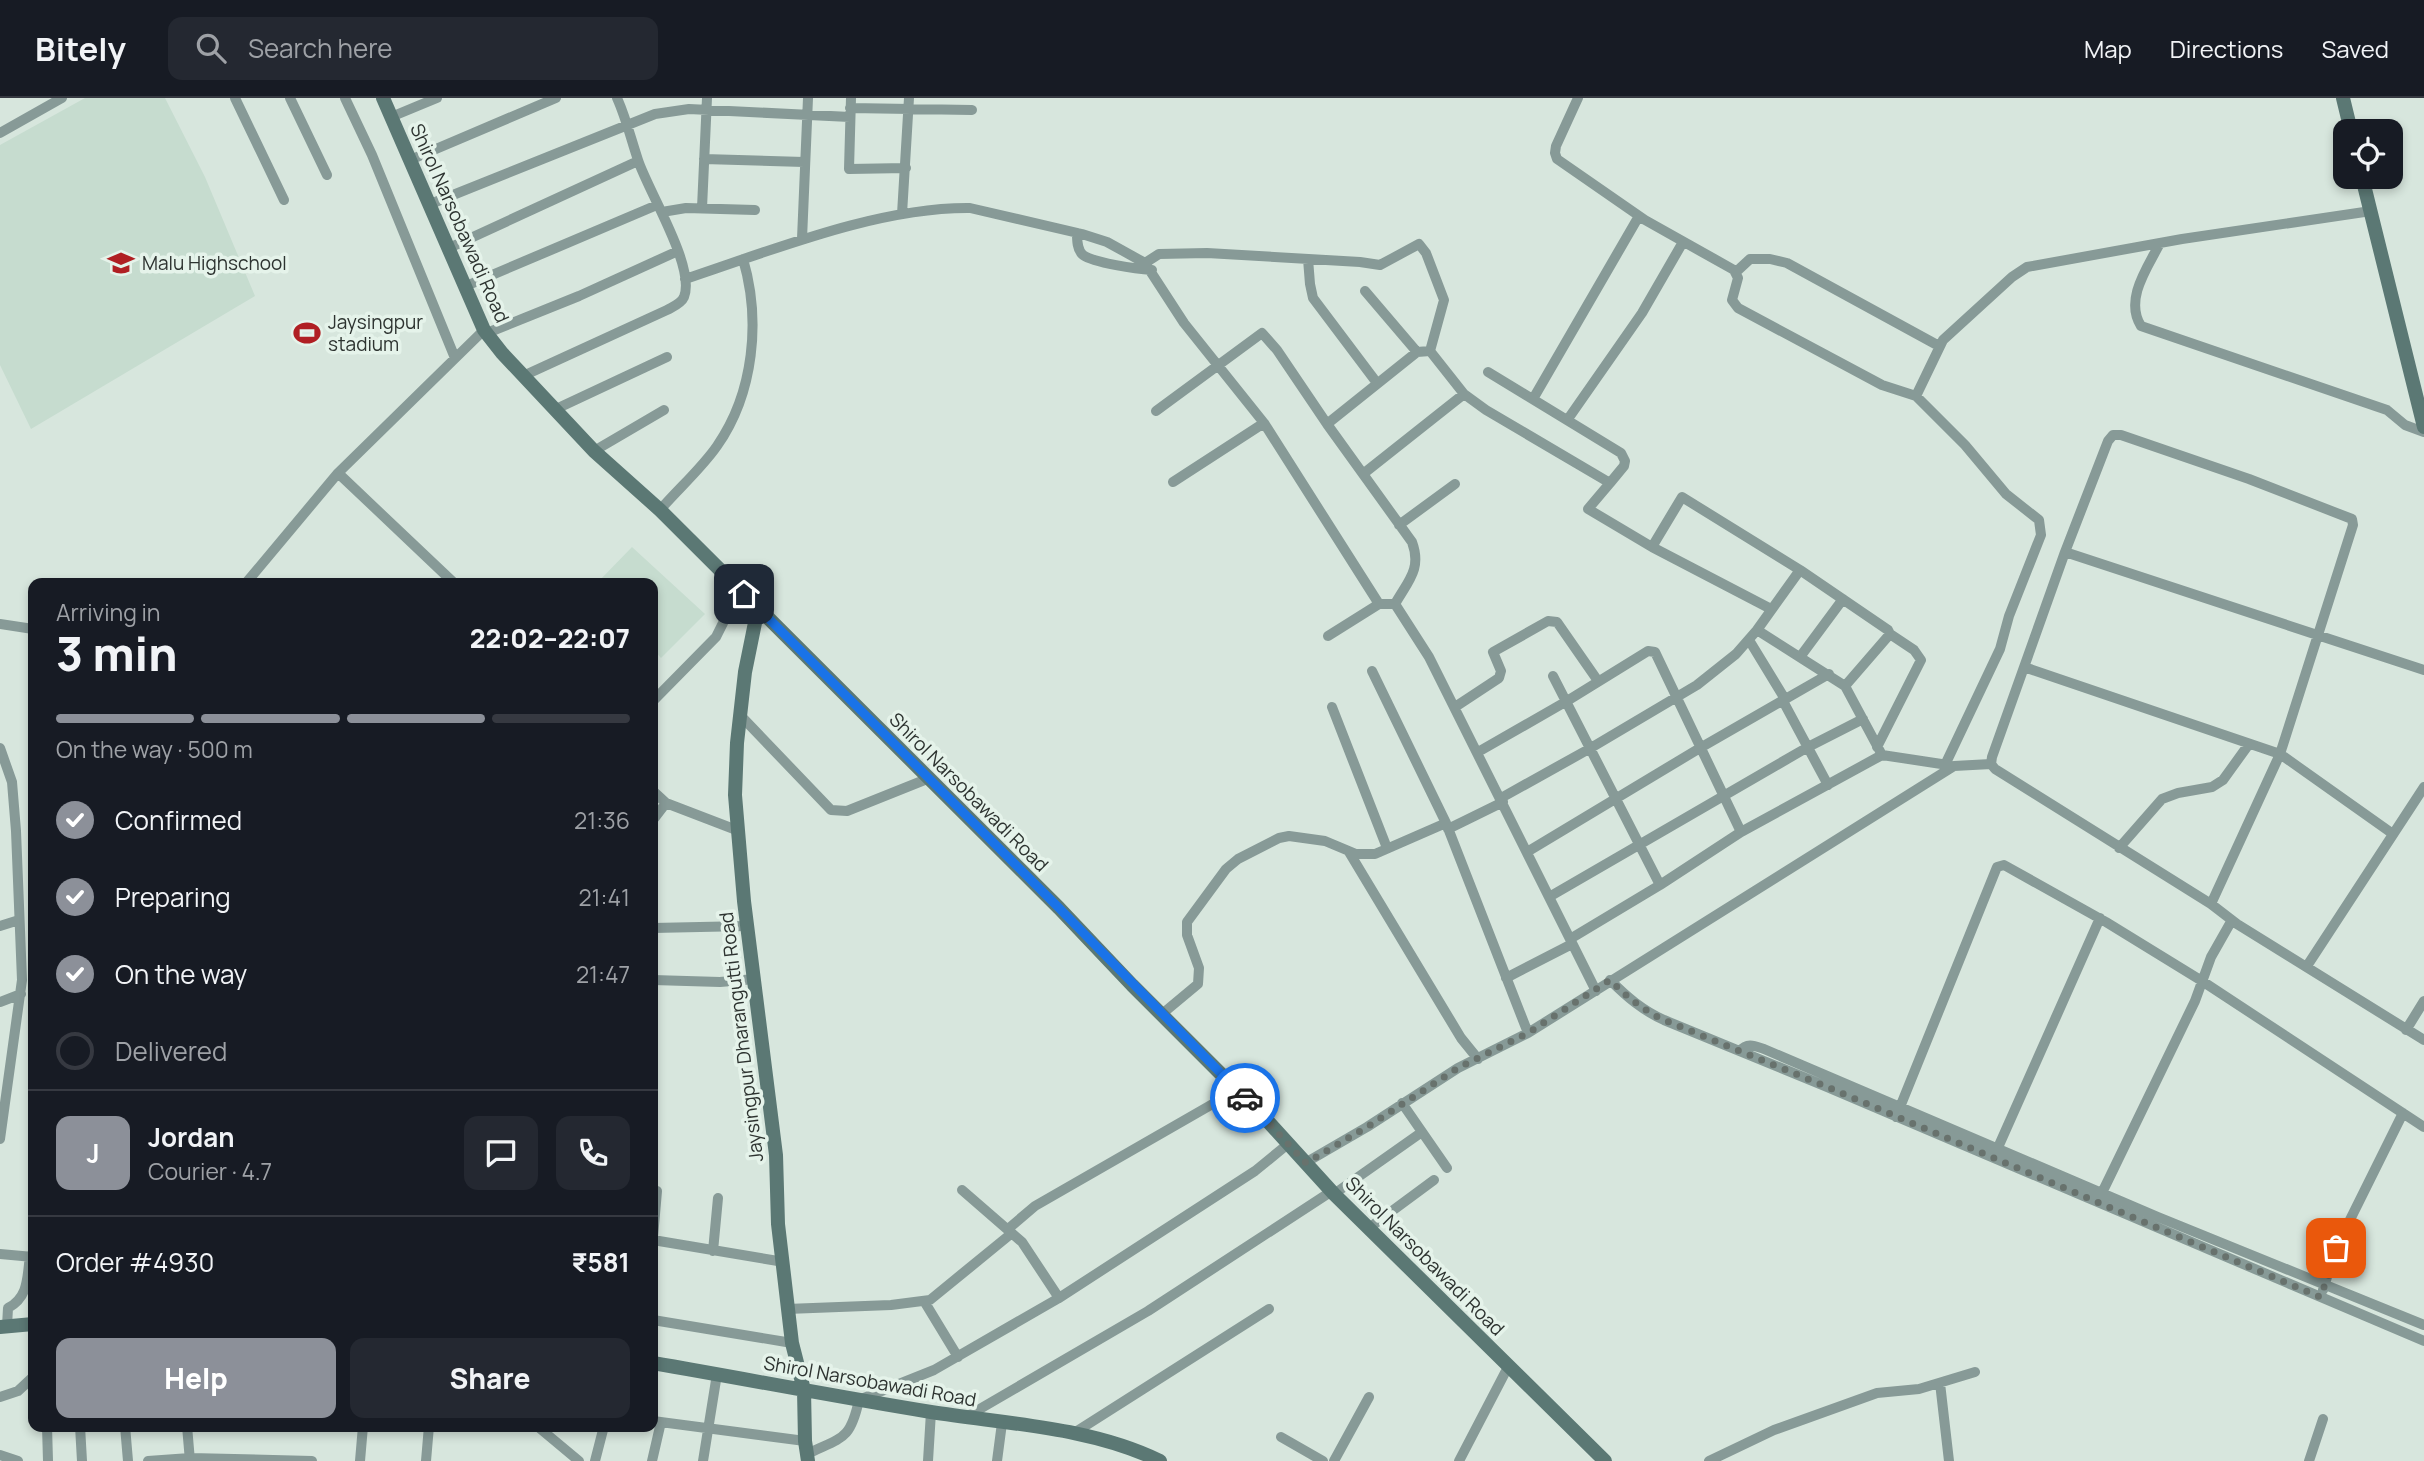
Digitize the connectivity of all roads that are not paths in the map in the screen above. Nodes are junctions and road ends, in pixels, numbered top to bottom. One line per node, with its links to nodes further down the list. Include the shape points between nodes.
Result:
1 (62, 98): 21 (street)
2 (235, 98): 29 (street)
3 (290, 98): 27 (street)
4 (345, 98): 54 (street)
5 (383, 98): 18 (main road, Shirol Narsobawadi Road)
6 (437, 98): 18 (street)
7 (556, 98): 23 (street)
8 (617, 98): 20 (street)
9 (707, 98): 16 (street)
10 (807, 98): 17 (street)
11 (1578, 98): 36 (street, via 1556,146 1558,159)
12 (2343, 98): 19 (main road)
13 (909, 103): 14 (street); 15 (street); 26 (street)
14 (850, 108): 17 (street); 26 (street, via 849,169)
15 (972, 110)
16 (706, 111): 17 (street); 20 (street, via 655,114); 22 (street)
17 (807, 115): 25 (street)
18 (391, 117): 23 (main road, Shirol Narsobawadi Road)
19 (2348, 119)
20 (628, 123): 24 (street); 30 (street)
21 (0, 133)
22 (704, 159): 25 (street); 32 (street)
23 (410, 160): 30 (main road, Shirol Narsobawadi Road)
24 (638, 161): 31 (street); 41 (street)
25 (804, 162): 38 (street)
26 (906, 169): 35 (street)
27 (327, 175)
28 (2365, 189): 34 (main road)
29 (284, 200)
30 (428, 205): 41 (main road, Shirol Narsobawadi Road)
31 (659, 208): 32 (street); 42 (street); 48 (street)
32 (702, 208): 33 (street)
33 (755, 210)
34 (2371, 211): 40 (street); 69 (main road)
35 (902, 214): 37 (street, via 971,208); 38 (street)
36 (1639, 216): 39 (street); 62 (street)
37 (1077, 233): 45 (street, via 1107,243); 45 (street, via 1085,257 1131,268)
38 (802, 239): 43 (street)
39 (1683, 242): 46 (street); 66 (street, via 1642,313)
40 (2161, 243): 51 (street, via 2020,270); 69 (street, via 2137,289 2136,313 2141,326 2387,410 2405,425)
41 (449, 248): 48 (main road, Shirol Narsobawadi Road)
42 (678, 251): 47 (street); 50 (street)
43 (743, 259): 47 (street); 76 (street, via 750,287 750,367 738,408 717,447)
44 (1308, 259): 45 (street, via 1159,254); 52 (street, via 1380,265 1419,244 1444,300); 59 (street, via 1313,298)
45 (1149, 267): 56 (street, via 1184,323)
46 (1736, 272): 51 (street, via 1750,258 1787,263); 61 (street, via 1732,300 1738,308 1882,384)
47 (685, 279): 58 (street, via 684,298 678,304)
48 (466, 286): 50 (main road, Shirol Narsobawadi Road)
49 (1365, 291): 53 (street)
50 (485, 332): 54 (street); 58 (main road, Shirol Narsobawadi Road)
51 (1939, 346): 61 (street)
52 (1430, 351): 53 (street); 60 (street)
53 (1417, 352): 59 (street)
54 (455, 358): 71 (street)
55 (667, 358): 63 (street)
56 (1219, 366): 65 (street); 67 (street); 68 (street, via 1262,333)
57 (1488, 372): 62 (street)
58 (523, 376): 63 (main road, Shirol Narsobawadi Road)
59 (1377, 383): 68 (street)
60 (1464, 394): 72 (street); 74 (street)
61 (1916, 396): 121 (street, via 1965,444 2006,494 2039,520 2042,529 2000,649)
62 (1533, 399): 66 (street)
63 (556, 409): 70 (main road, Shirol Narsobawadi Road)
64 (664, 410): 70 (street)
65 (1156, 411)
66 (1568, 419): 74 (street, via 1624,457 1624,466)
67 (1264, 423): 73 (street); 85 (street)
68 (1327, 424): 72 (street)
69 (2424, 429)
70 (594, 451): 76 (main road, Shirol Narsobawadi Road)
71 (338, 473): 81 (street); 82 (street)
72 (1363, 474): 77 (street)
73 (1173, 482)
74 (1610, 483): 78 (street, via 1588,509)
75 (1455, 484): 77 (street)
76 (660, 510): 83 (main road, Shirol Narsobawadi Road)
77 (1399, 525): 86 (street, via 1412,542 1417,559)
78 (1652, 547): 80 (street, via 1682,498); 88 (street)
79 (2065, 552): 93 (street); 93 (street, via 2108,441 2120,435 2352,519); 97 (street)
80 (1800, 570): 84 (street); 88 (street)
81 (253, 578)
82 (449, 578)
83 (731, 581): 87 (main road, Shirol Narsobawadi Road); 104 (street, via 716,637)
84 (1843, 599): 92 (street); 96 (street)
85 (1379, 604): 86 (street); 94 (street)
86 (1395, 604): 109 (street)
87 (758, 608): 110 (main road, Jaysingpur Dharangutti Road); 122 (main road, Shirol Narsobawadi Road)
88 (1771, 609): 91 (street)
89 (0, 624): 90 (street)
90 (28, 628)
91 (1757, 630): 95 (street); 96 (street)
92 (1891, 634): 103 (street); 116 (street, via 1921,660)
93 (2319, 635): 98 (street); 119 (street)
94 (1328, 636)
95 (1749, 639): 105 (street, via 1697,685); 106 (street)
96 (1800, 657): 100 (street)
97 (2024, 667): 112 (street); 120 (street)
98 (2424, 670)
99 (1372, 671): 131 (street)
100 (1829, 674): 103 (street); 106 (street)
101 (1553, 676): 107 (street)
102 (1598, 681): 105 (street, via 1652,650); 107 (street); 109 (street, via 1557,622 1548,621 1493,652 1501,671 1499,678)
103 (1845, 686): 111 (street)
104 (658, 696)
105 (1675, 697): 114 (street); 115 (street)
106 (1784, 700): 113 (street); 114 (street)
107 (1567, 701): 115 (street); 118 (street)
108 (1332, 707): 136 (street)
109 (1455, 707): 118 (street)
110 (740, 715): 122 (street, via 836,812); 132 (main road, Jaysingpur Dharangutti Road, via 735,795)
111 (1863, 719): 113 (street); 116 (street)
112 (2249, 744): 119 (street); 137 (street, via 2223,780 2162,799)
113 (1808, 747): 123 (street); 126 (street)
114 (1700, 748): 126 (street); 127 (street)
115 (1589, 749): 127 (street); 128 (street)
116 (1880, 751): 121 (street); 123 (street)
117 (1, 752): 144 (street, via 12,782)
118 (1478, 752): 128 (street)
119 (2280, 754): 134 (street); 142 (street)
120 (1991, 764): 121 (street); 137 (street)
121 (1950, 765): 154 (street, via 1775,880)
122 (927, 779): 160 (main road, Shirol Narsobawadi Road)
123 (1828, 785): 133 (street)
124 (2424, 788): 134 (street)
125 (658, 796): 129 (street)
126 (1723, 796): 133 (street); 135 (street)
127 (1616, 799): 135 (street); 139 (street)
128 (1502, 800): 131 (street); 139 (street)
129 (666, 803): 130 (street); 132 (street)
130 (658, 813)
131 (1447, 826): 136 (street); 151 (street)
132 (739, 831): 147 (main road, Jaysingpur Dharangutti Road)
133 (1741, 832): 140 (street)
134 (2393, 834): 150 (street)
135 (1640, 845): 140 (street); 141 (street)
136 (1387, 848): 138 (street, via 1375,853)
137 (2119, 848): 142 (street)
138 (1349, 852): 160 (street, via 1325,841 1289,836 1226,869 1186,928 1199,968 1198,984); 164 (street)
139 (1527, 852): 141 (street)
140 (1660, 885): 149 (street)
141 (1549, 897): 149 (street)
142 (2211, 904): 145 (street)
143 (2100, 918): 155 (street); 167 (street, via 2013,868 1997,867); 174 (street)
144 (19, 920): 146 (street); 157 (street)
145 (2232, 920): 150 (street); 155 (street)
146 (0, 926)
147 (747, 926): 148 (street); 152 (main road, Jaysingpur Dharangutti Road)
148 (658, 928)
149 (1571, 942): 151 (street); 156 (street)
150 (2307, 965): 161 (street)
151 (1506, 978): 162 (street)
152 (755, 979): 153 (street); 190 (main road, Jaysingpur Dharangutti Road)
153 (658, 980)
154 (1610, 980): 156 (street); 167 (street, via 1647,1012)
155 (2202, 981): 168 (street); 182 (street)
156 (1596, 991): 162 (street)
157 (21, 995): 159 (street); 171 (street)
158 (2424, 1001): 161 (street)
159 (0, 1002)
160 (1162, 1014): 165 (main road, Shirol Narsobawadi Road)
161 (2406, 1030): 163 (street)
162 (1528, 1033): 164 (street)
163 (2424, 1041)
164 (1478, 1059): 166 (street)
165 (1237, 1090): 173 (main road, Shirol Narsobawadi Road); 184 (street, via 1034,1206)
166 (1402, 1104): 170 (street); 176 (street)
167 (1898, 1112): 174 (street); 175 (street)
168 (2403, 1113): 169 (street); 192 (street, via 2336,1248)
169 (2424, 1127)
170 (1422, 1132): 177 (street); 180 (street)
171 (0, 1133): 172 (street)
172 (0, 1139)
173 (1288, 1144): 176 (main road, Shirol Narsobawadi Road); 194 (street, via 1255,1171)
174 (1998, 1147): 175 (street); 182 (street)
175 (1993, 1158): 182 (street)
176 (1306, 1163): 180 (main road, Shirol Narsobawadi Road)
177 (1447, 1168)
178 (1434, 1180): 183 (street)
179 (962, 1190): 184 (street)
180 (1333, 1192): 183 (main road, Shirol Narsobawadi Road); 216 (street, via 1148,1311)
181 (718, 1198): 187 (street)
182 (2100, 1198): 186 (street)
183 (1370, 1228): 206 (main road, Shirol Narsobawadi Road)
184 (1010, 1231): 194 (street); 195 (street, via 940,1293)
185 (658, 1239): 187 (street)
186 (2212, 1245): 192 (street); 193 (street)
187 (713, 1251): 190 (street)
188 (0, 1254): 189 (street)
189 (28, 1256)
190 (784, 1262): 197 (main road, Jaysingpur Dharangutti Road)
191 (28, 1277): 201 (street, via 20,1300 8,1308)
192 (2325, 1286): 193 (street); 200 (street)
193 (2320, 1297): 202 (street)
194 (1059, 1298): 204 (street)
195 (924, 1301): 197 (street); 204 (street)
196 (1269, 1309): 230 (street)
197 (787, 1310): 203 (main road, Jaysingpur Dharangutti Road)
198 (658, 1321): 203 (street)
199 (28, 1324): 201 (main road)
200 (2424, 1325)
201 (4, 1326)
202 (2424, 1341)
203 (792, 1343): 211 (main road, Jaysingpur Dharangutti Road)
204 (958, 1357): 214 (street)
205 (658, 1364): 208 (main road, Shirol Narsobawadi Road)
206 (1508, 1367): 254 (street); 255 (main road, Shirol Narsobawadi Road)
207 (1975, 1372): 210 (street)
208 (717, 1374): 211 (main road, Shirol Narsobawadi Road); 220 (street)
209 (28, 1382): 212 (street)
210 (1940, 1382): 256 (street, via 1877,1393 1774,1430); 257 (street)
211 (804, 1390): 214 (main road, Shirol Narsobawadi Road); 233 (main road, Jaysingpur Dharangutti Road)
212 (0, 1397)
213 (1369, 1397): 253 (street)
214 (859, 1400): 215 (main road, Shirol Narsobawadi Road); 233 (street, via 849,1431)
215 (930, 1412): 216 (main road, Shirol Narsobawadi Road); 249 (street)
216 (966, 1417): 219 (main road, Shirol Narsobawadi Road)
217 (2323, 1419): 258 (street)
218 (658, 1422): 220 (street)
219 (1002, 1423): 230 (main road, Shirol Narsobawadi Road); 250 (street)
220 (709, 1430): 233 (street); 248 (street)
221 (47, 1432): 238 (street)
222 (80, 1432): 239 (street)
223 (126, 1432): 240 (street)
224 (188, 1432): 235 (street)
225 (362, 1432): 243 (street)
226 (428, 1432): 244 (street)
227 (544, 1432): 245 (street)
228 (602, 1432): 246 (street)
229 (656, 1432): 247 (street)
230 (1074, 1433): 234 (main road, Shirol Narsobawadi Road)
231 (1281, 1437): 252 (street)
232 (0, 1455): 237 (street)
233 (806, 1455)
234 (1135, 1457): 251 (main road, Shirol Narsobawadi Road)
235 (190, 1459): 236 (street); 241 (street)
236 (264, 1460): 242 (street)
237 (18, 1461)
238 (48, 1461)
239 (82, 1461)
240 (128, 1461)
241 (148, 1461)
242 (312, 1461)
243 (360, 1461)
244 (426, 1461)
245 (579, 1461)
246 (595, 1461)
247 (652, 1461)
248 (703, 1461)
249 (928, 1461)
250 (997, 1461)
251 (1160, 1461)
252 (1323, 1461)
253 (1334, 1461)
254 (1459, 1461)
255 (1605, 1461)
256 (1709, 1461)
257 (1950, 1461)
258 (2309, 1461)

